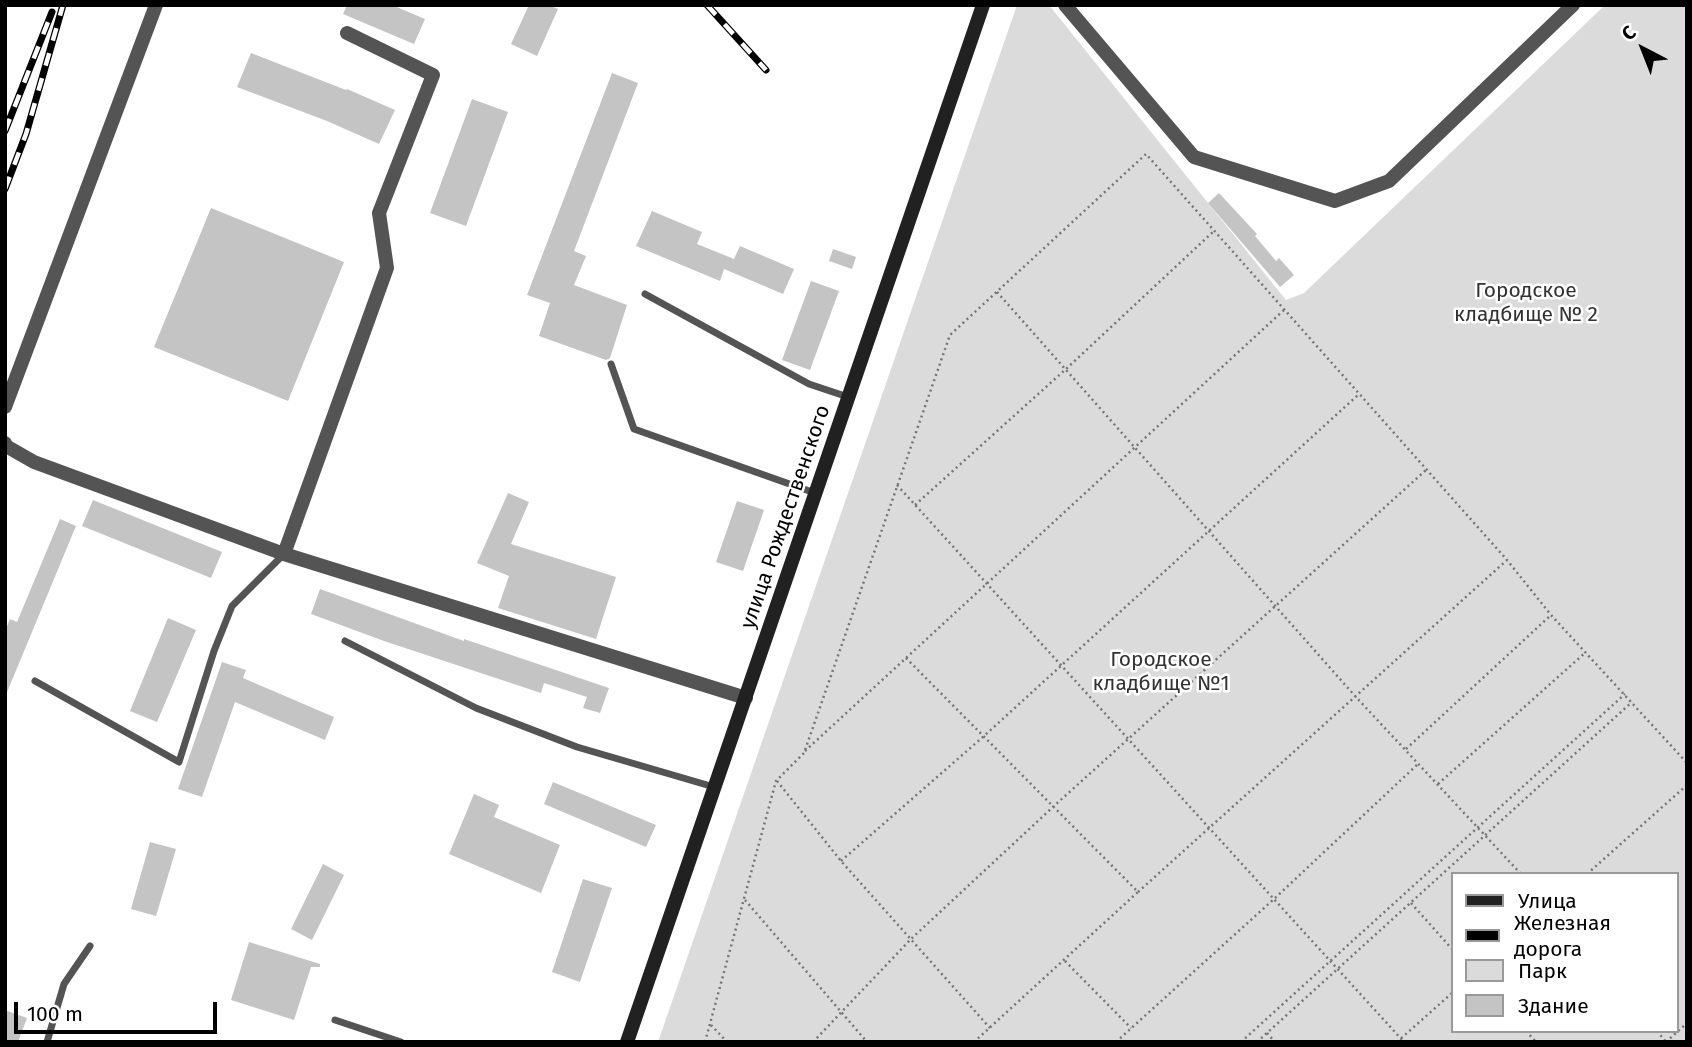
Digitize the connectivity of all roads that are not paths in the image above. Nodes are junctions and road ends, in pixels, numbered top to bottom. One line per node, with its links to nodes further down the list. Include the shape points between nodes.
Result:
1 (156, 5): 9 (street)
2 (983, 5): 8 (main road, улица Рождественского)
3 (1065, 5): 4 (street, via 1194,156 1335,201 1389,181)
4 (1573, 5)
5 (347, 33): 12 (street, via 433,75 379,213 387,268)
6 (645, 294): 8 (lane, via 809,384)
7 (611, 364): 11 (lane, via 634,429)
8 (849, 398): 11 (main road, улица Рождественского)
9 (5, 407)
10 (5, 443): 12 (street, via 34,462)
11 (816, 494): 15 (main road, улица Рождественского)
12 (284, 554): 14 (lane, via 232,606 179,762); 15 (street)
13 (345, 641): 16 (lane, via 476,708 578,747)
14 (35, 681)
15 (746, 698): 16 (main road, улица Рождественского)
16 (715, 787): 21 (main road, улица Рождественского)
17 (90, 946): 19 (lane, via 64,984)
18 (335, 1020): 20 (lane)
19 (47, 1042)
20 (401, 1042)
21 (627, 1042)

